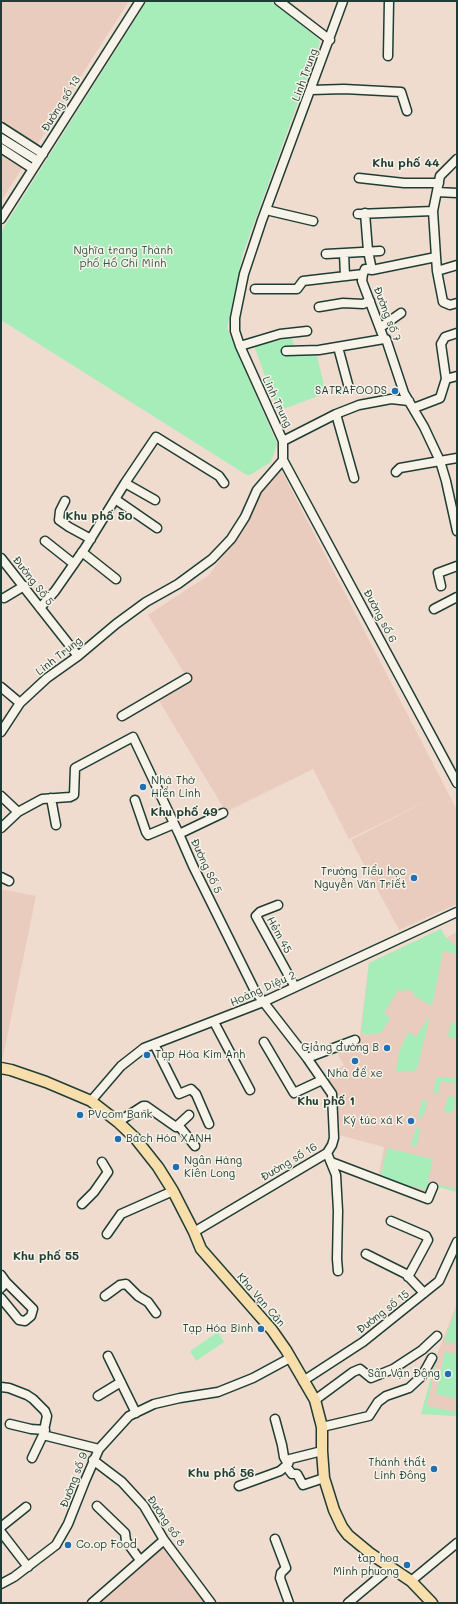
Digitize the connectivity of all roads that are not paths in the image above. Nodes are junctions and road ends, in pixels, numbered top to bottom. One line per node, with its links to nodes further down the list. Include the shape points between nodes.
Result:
1 (140, 1): 12 (street, Đường số 13)
2 (279, 1): 5 (street)
3 (343, 1): 5 (street, Linh Trung)
4 (389, 1): 6 (street)
5 (330, 40): 7 (street, Linh Trung)
6 (388, 56)
7 (311, 90): 8 (street, via 401,92); 20 (street, Linh Trung)
8 (407, 111)
9 (1, 127): 12 (street)
10 (1, 138): 14 (street)
11 (1, 148): 15 (street)
12 (43, 154): 14 (street, Đường số 13)
13 (457, 159): 17 (street, via 442,172)
14 (38, 161): 15 (street, Đường số 13)
15 (33, 169): 22 (street, Đường số 13)
16 (359, 178): 17 (street, via 404,183)
17 (439, 183): 18 (street)
18 (437, 192): 19 (street); 21 (street)
19 (457, 192)
20 (266, 210): 23 (street); 43 (street, Linh Trung, via 244,274 235,318 235,331)
21 (433, 211): 24 (street, via 361,214); 28 (street)
22 (1, 220)
23 (314, 221)
24 (368, 251): 25 (street); 26 (street); 30 (street)
25 (380, 251)
26 (344, 253): 27 (street); 33 (street)
27 (326, 254)
28 (436, 257): 30 (street); 31 (street)
29 (457, 265): 31 (street)
30 (372, 270): 32 (street, via 366,269)
31 (437, 271): 36 (street, via 443,302 450,305)
32 (363, 274): 33 (street); 35 (street, Đường số 7, via 362,281)
33 (345, 276): 34 (street, via 303,281 298,289)
34 (255, 289)
35 (370, 302): 37 (street); 39 (street, Đường số 7)
36 (457, 303)
37 (319, 307)
38 (401, 313): 39 (street)
39 (381, 327): 42 (street, Đường số 7)
40 (307, 331): 43 (street, via 280,334)
41 (457, 333): 47 (street, via 444,337 441,344)
42 (384, 339): 44 (street); 49 (street, Đường số 7, via 404,393)
43 (240, 346): 51 (street, Linh Trung)
44 (338, 347): 45 (street); 48 (street)
45 (286, 351)
46 (457, 376): 47 (street)
47 (446, 379): 49 (street, via 440,398)
48 (348, 388)
49 (411, 404): 50 (street, via 391,399 376,401); 54 (street, Đường số 7)
50 (336, 414): 51 (street); 56 (street)
51 (283, 441): 53 (street, Linh Trung)
52 (457, 458): 54 (street)
53 (283, 460): 77 (street, Linh Trung, via 257,490 245,517 231,539 212,559 122,619); 83 (street, Đường số 6)
54 (440, 461): 55 (street, via 400,468); 63 (street, Đường số 7)
55 (396, 472)
56 (354, 478)
57 (125, 483): 58 (street, via 156,437 219,476); 59 (street); 60 (street)
58 (224, 483)
59 (115, 499): 62 (street); 64 (street)
60 (155, 500)
61 (65, 501): 64 (street, via 59,520)
62 (157, 528)
63 (457, 531)
64 (91, 539): 66 (street)
65 (45, 541): 68 (street)
66 (82, 552): 68 (street); 70 (street)
67 (1, 558): 71 (street, Đường Số 5)
68 (74, 564): 75 (street)
69 (457, 566): 72 (street, via 438,573)
70 (116, 579)
71 (24, 586): 74 (street); 75 (street, Đường Số 5)
72 (441, 586)
73 (457, 597): 76 (street)
74 (4, 598)
75 (40, 608): 77 (street, Đường Số 5)
76 (434, 609)
77 (78, 656): 80 (street, Linh Trung, via 47,678)
78 (187, 678): 81 (street)
79 (1, 687): 80 (street)
80 (20, 703): 82 (street, Linh Trung)
81 (122, 716)
82 (1, 732)
83 (457, 783)
84 (1, 796): 87 (street)
85 (51, 798): 87 (street, via 42,799); 89 (street, Đường Số 5, via 74,795 75,768 133,737); 90 (street)
86 (135, 800): 89 (street, via 148,834)
87 (18, 812): 91 (street)
88 (222, 813): 92 (street)
89 (174, 824): 92 (street, Đường Số 5)
90 (56, 825)
91 (1, 828)
92 (179, 834): 98 (street, Đường Số 5)
93 (1, 877): 94 (street)
94 (9, 881)
95 (278, 905): 97 (street, Hẻm 45, via 256,916)
96 (457, 912): 97 (street, Hoàng Diệu 2)
97 (295, 987): 98 (street, Hoàng Diệu 2)
98 (263, 1002): 99 (street, Hoàng Diệu 2); 103 (street, Đường số 16)
99 (214, 1022): 102 (street, Hoàng Diệu 2); 106 (street)
100 (355, 1040): 103 (street)
101 (264, 1042): 105 (street, via 294,1093)
102 (154, 1044): 107 (street, Hoàng Diệu 2, via 144,1048 120,1066); 110 (street, via 179,1094 191,1089 196,1094)
103 (307, 1058): 105 (street, Đường số 16)
104 (1, 1068): 107 (main road, Kha Vạn Cân, via 46,1082)
105 (322, 1080): 113 (street, Đường số 16, via 332,1094 334,1116 334,1138)
106 (250, 1090)
107 (91, 1101): 109 (main road, Kha Vạn Cân)
108 (189, 1115): 111 (street)
109 (118, 1122): 111 (street, via 140,1106 146,1106 173,1126); 117 (main road, Kha Vạn Cân, via 135,1138)
110 (209, 1124)
111 (179, 1126): 112 (street)
112 (195, 1146)
113 (327, 1152): 115 (street); 120 (street, Đường số 16)
114 (102, 1162): 118 (street, via 108,1172)
115 (331, 1162): 116 (street, via 428,1199); 124 (street, via 336,1174)
116 (433, 1187)
117 (173, 1191): 120 (main road, Kha Vạn Cân); 121 (street, via 122,1214)
118 (82, 1204)
119 (391, 1221): 126 (street, via 426,1236 428,1240)
120 (194, 1232): 134 (main road, Kha Vạn Cân, via 201,1249 272,1330)
121 (107, 1234)
122 (457, 1242): 128 (street, Đường số 15, via 439,1281)
123 (366, 1254): 126 (street)
124 (338, 1271)
125 (1, 1276): 127 (street)
126 (408, 1277): 128 (street)
127 (4, 1285): 130 (street, via 33,1309 30,1316 25,1321 19,1320)
128 (424, 1293): 136 (street, Đường số 15, via 363,1342)
129 (105, 1296): 131 (street, via 120,1285 126,1284 148,1302)
130 (1, 1298)
131 (156, 1313)
132 (437, 1336): 140 (street, via 422,1350 393,1368 371,1378 360,1369)
133 (108, 1356): 137 (street)
134 (290, 1358): 136 (main road, Kha Vạn Cân); 141 (street, Đường số 9, via 253,1378 218,1392 154,1404)
135 (432, 1358): 144 (street, via 422,1376 409,1388 386,1396 378,1402 369,1416)
136 (303, 1381): 140 (main road, Kha Vạn Cân)
137 (121, 1382): 139 (street); 141 (street)
138 (1, 1387): 145 (street, via 33,1399 45,1411 47,1416)
139 (98, 1396)
140 (315, 1400): 144 (main road, Kha Vạn Cân)
141 (136, 1413): 146 (street, Đường số 9, via 130,1416)
142 (275, 1419): 150 (street)
143 (10, 1424): 145 (street)
144 (322, 1427): 147 (main road, Kha Vạn Cân)
145 (44, 1432): 146 (street); 148 (street)
146 (99, 1449): 149 (street, Đường số 9)
147 (322, 1451): 150 (street, via 290,1459); 151 (main road, Kha Vạn Cân)
148 (32, 1458)
149 (93, 1460): 158 (street, Đường số 8, via 122,1482 144,1506); 161 (street, Đường số 9, via 68,1524 56,1545)
150 (289, 1467): 151 (street, via 292,1474 297,1474 303,1486); 152 (street)
151 (324, 1478): 162 (main road, Kha Vạn Cân, via 334,1510 348,1535)
152 (239, 1486)
153 (96, 1506): 160 (street, via 125,1533 126,1541)
154 (26, 1508): 155 (street)
155 (1, 1527)
156 (1, 1532): 161 (street)
157 (275, 1539): 167 (street, via 286,1568 280,1578)
158 (164, 1540): 160 (street); 166 (street, Đường số 8)
159 (457, 1543): 163 (street)
160 (140, 1560): 165 (street)
161 (28, 1567): 164 (street, Đường số 9)
162 (391, 1567): 163 (main road, Kha Vạn Cân); 168 (street)
163 (411, 1581): 169 (main road, Kha Vạn Cân)
164 (1, 1584)
165 (92, 1603)
166 (211, 1603)
167 (289, 1603)
168 (348, 1603)
169 (432, 1603)

